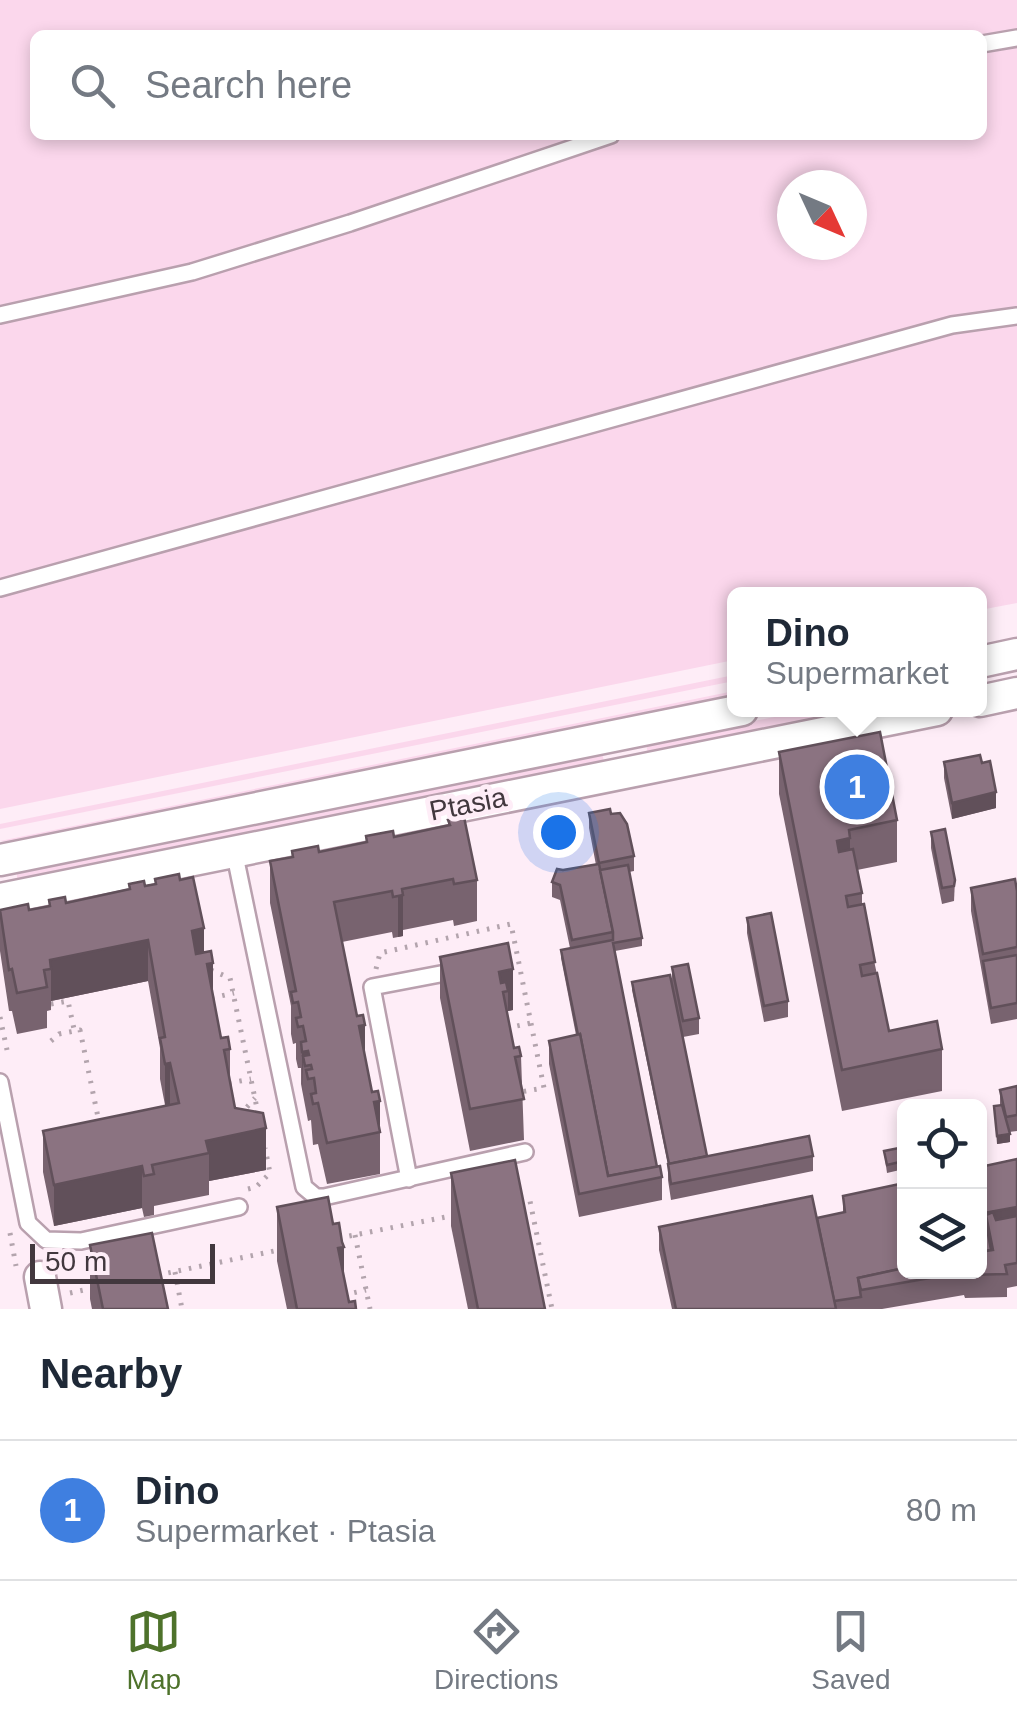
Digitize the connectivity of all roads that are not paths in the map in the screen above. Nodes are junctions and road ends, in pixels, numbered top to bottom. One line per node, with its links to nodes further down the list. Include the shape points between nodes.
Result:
1 (1017, 38): 2 (lane)
2 (987, 43)
3 (596, 140): 4 (lane, via 192,272)
4 (0, 315)
5 (1017, 316): 6 (lane, via 952,325)
6 (0, 588)
7 (1017, 654): 8 (street)
8 (987, 660)
9 (1017, 693): 10 (street)
10 (987, 699)
11 (727, 713): 14 (street, Ptasia)
12 (902, 717): 13 (street, Ptasia)
13 (234, 851): 15 (street, Ptasia); 19 (lane, via 304,1187 324,1197)
14 (0, 860)
15 (0, 898)
16 (512, 960): 19 (lane, via 372,987)
17 (0, 1082): 20 (lane, via 28,1223 46,1240 81,1241)
18 (525, 1152): 19 (lane)
19 (409, 1179)
20 (239, 1199)

